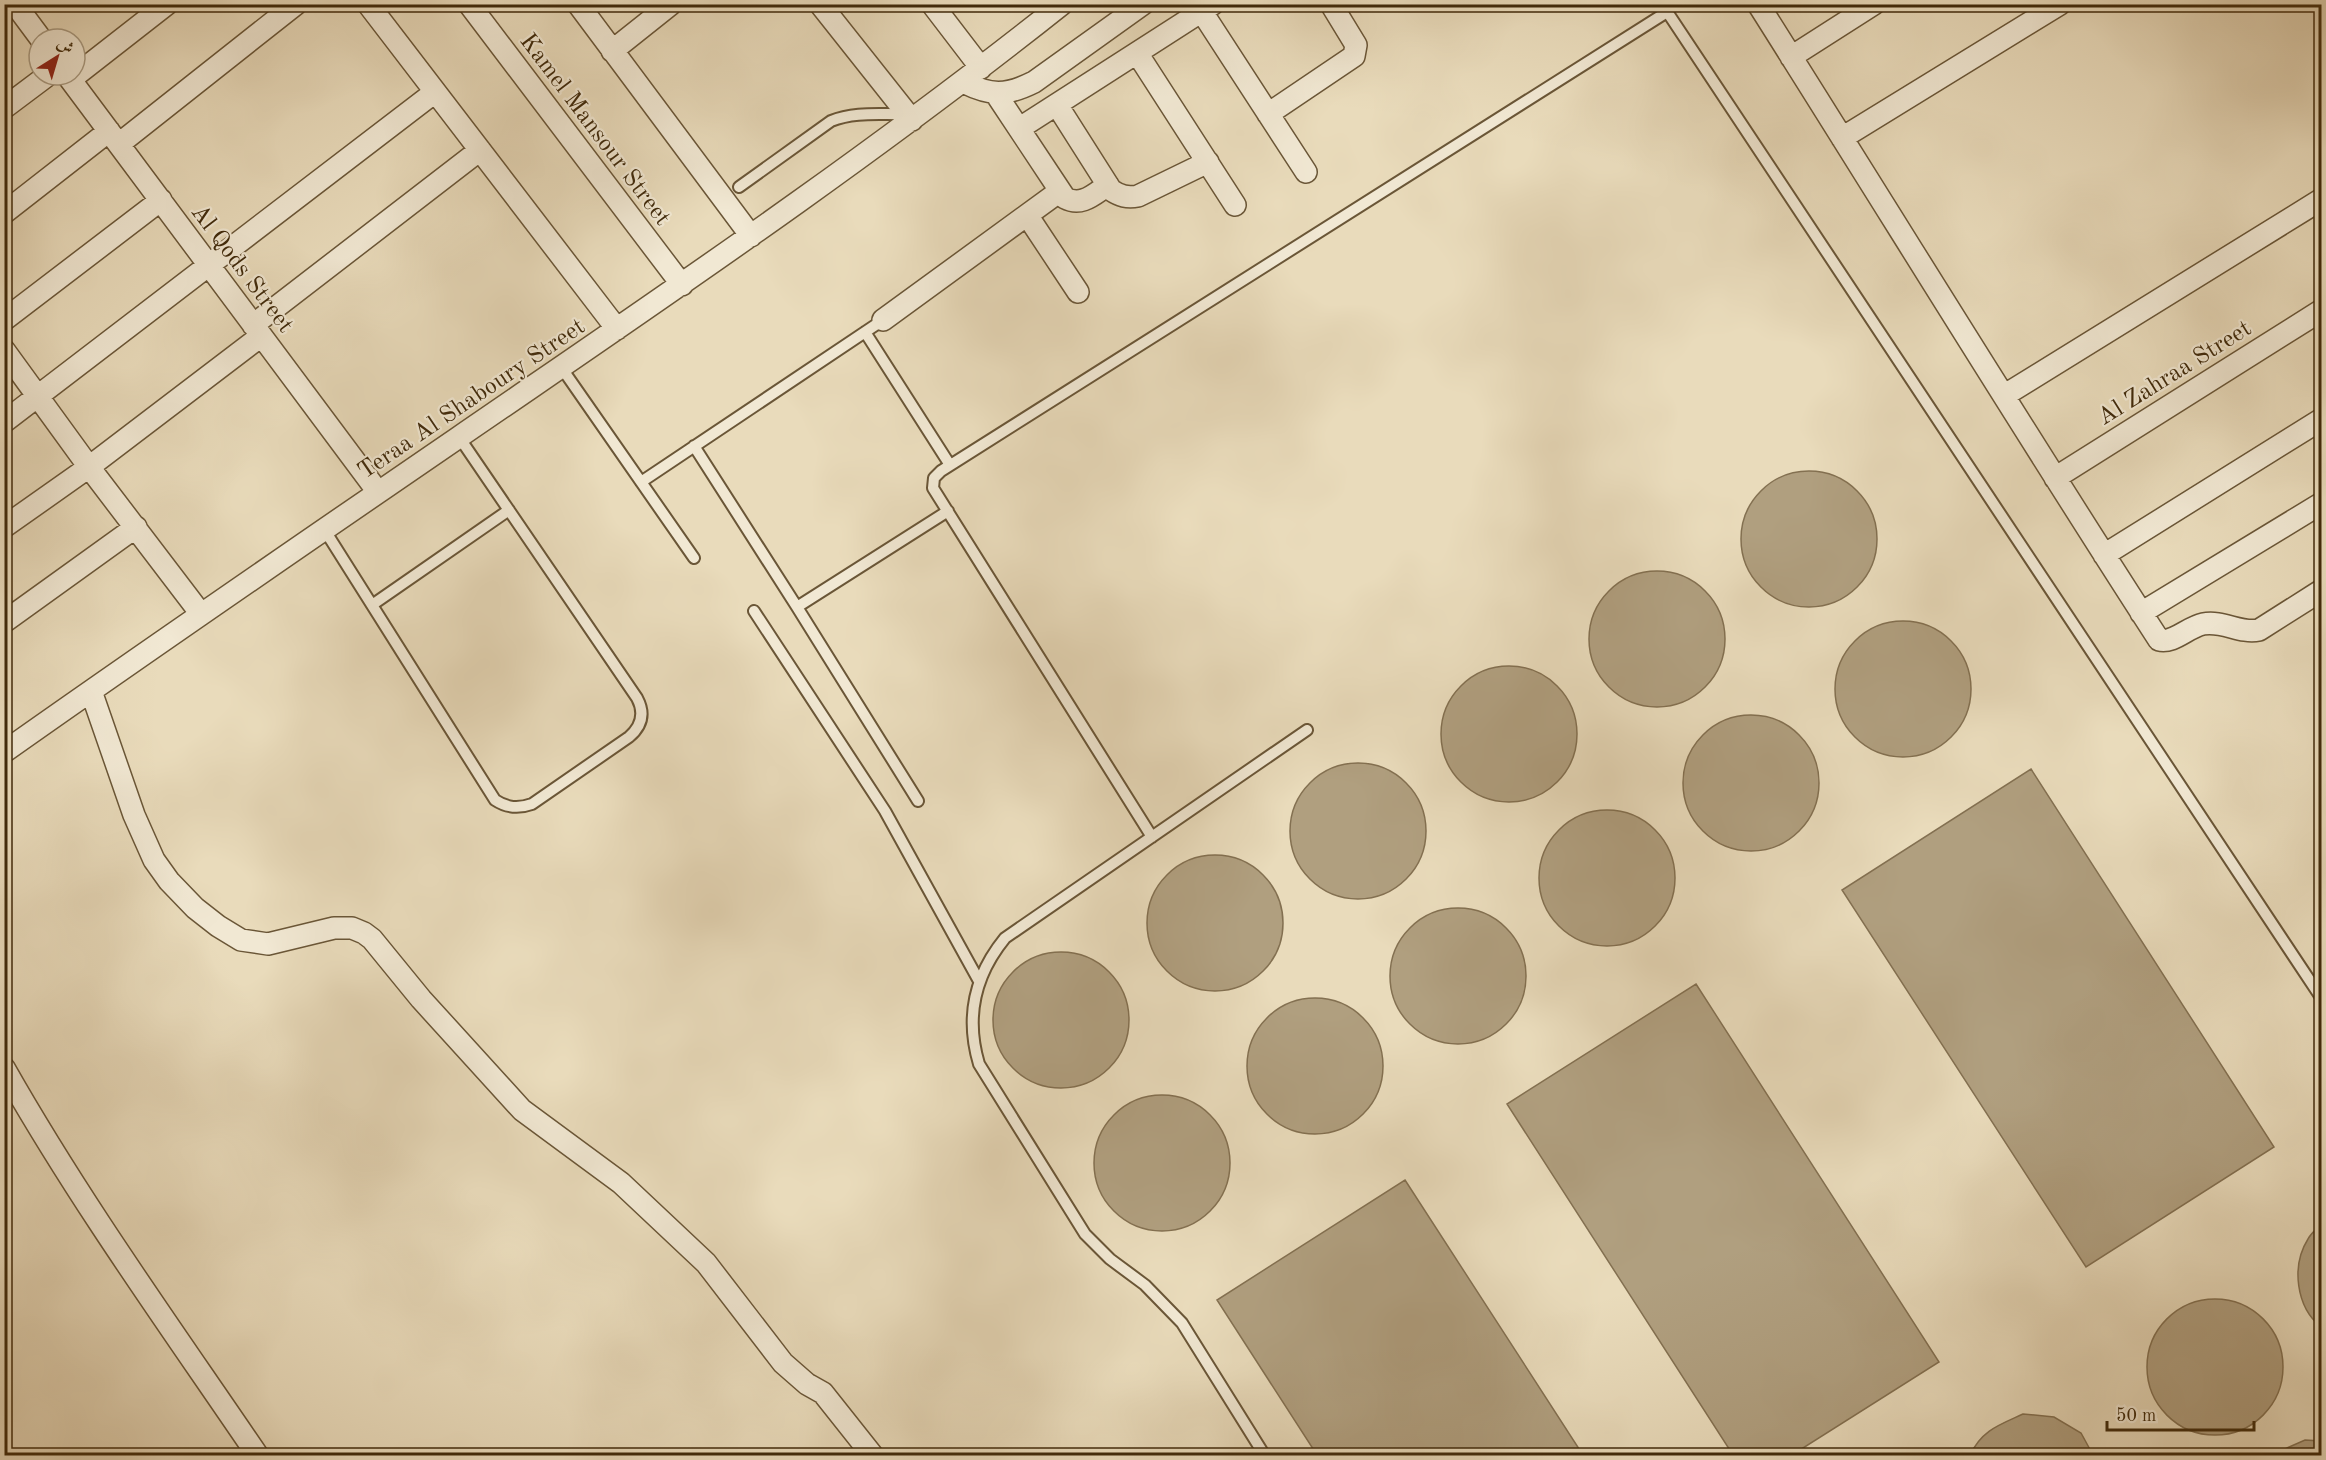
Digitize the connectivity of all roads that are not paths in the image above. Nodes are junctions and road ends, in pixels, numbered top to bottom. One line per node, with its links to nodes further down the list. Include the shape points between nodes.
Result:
1 (167, 4): 23 (street)
2 (296, 4): 35 (street)
3 (368, 4): 28 (street)
4 (469, 4): 50 (street, Kamel Mansour Street)
5 (578, 4): 20 (street)
6 (671, 4): 20 (street)
7 (820, 4): 33 (street)
8 (932, 4): 24 (street)
9 (1062, 4): 18 (street, Teraa Al Shaboury Street)
10 (1143, 4): 29 (street, via 1034,81 1018,90)
11 (1331, 4): 32 (street, via 1356,45 1354,56)
12 (1758, 4): 22 (street)
13 (1874, 4): 22 (street)
14 (2060, 4): 36 (street)
15 (16, 7): 19 (street)
16 (1207, 8): 21 (street); 32 (street)
17 (1664, 8): 66 (lane); 92 (lane)
18 (1035, 13): 24 (street, Teraa Al Shaboury Street)
19 (32, 27)
20 (612, 51): 48 (street)
21 (1137, 53): 30 (street); 38 (street)
22 (1791, 57): 36 (street)
23 (87, 64)
24 (981, 68): 25 (street, Teraa Al Shaboury Street)
25 (963, 82): 29 (street); 33 (street, Teraa Al Shaboury Street)
26 (32, 87): 31 (street)
27 (76, 87): 35 (street, Al Qods Street)
28 (435, 92): 37 (street); 49 (street)
29 (996, 94): 34 (street)
30 (1057, 105): 34 (street); 40 (street)
31 (4, 108)
32 (1268, 114): 39 (street)
33 (910, 117): 41 (lane, via 852,115 831,121); 48 (street, Teraa Al Shaboury Street)
34 (1020, 128): 42 (street)
35 (114, 138): 44 (street, Al Qods Street); 46 (street)
36 (1842, 138): 60 (street)
37 (480, 150): 55 (street); 56 (street)
38 (1208, 162): 40 (street, via 1138,196 1119,195); 45 (street)
39 (1306, 172)
40 (1108, 185): 42 (street, via 1080,202)
41 (739, 187)
42 (1060, 191): 47 (street)
43 (2322, 199): 60 (street)
44 (161, 200): 49 (street, Al Qods Street); 53 (street)
45 (1235, 205)
46 (4, 213)
47 (1027, 216): 51 (street); 54 (street)
48 (751, 236): 50 (street, Teraa Al Shaboury Street)
49 (209, 266): 56 (street, Al Qods Street); 61 (street)
50 (682, 285): 55 (street, Teraa Al Shaboury Street)
51 (1078, 292)
52 (2322, 310): 68 (street, Al Zahraa Street)
53 (4, 320)
54 (883, 320): 57 (lane)
55 (617, 329): 59 (street, Teraa Al Shaboury Street)
56 (257, 330): 67 (street); 70 (street, Al Qods Street)
57 (865, 332): 65 (lane); 66 (lane)
58 (4, 350): 61 (street)
59 (561, 367): 64 (street, Teraa Al Shaboury Street); 69 (lane)
60 (2005, 395): 68 (street)
61 (39, 396): 63 (street); 67 (street)
62 (2322, 419): 77 (street)
63 (4, 422)
64 (459, 437): 70 (street, Teraa Al Shaboury Street); 72 (lane)
65 (694, 446): 69 (lane); 81 (lane)
66 (950, 465): 73 (lane, via 937,474 933,483)
67 (89, 467): 74 (street); 75 (street)
68 (2055, 478): 77 (street)
69 (641, 482): 78 (lane)
70 (378, 492): 76 (street, Teraa Al Shaboury Street)
71 (2322, 503): 83 (street)
72 (509, 510): 80 (lane); 80 (lane, via 637,698 641,719 630,737 532,804 517,808 501,804 489,794)
73 (948, 511): 81 (lane); 90 (lane)
74 (4, 527)
75 (136, 527): 84 (street); 85 (street)
76 (324, 529): 80 (lane); 84 (street, Teraa Al Shaboury Street)
77 (2104, 555): 83 (street)
78 (694, 558)
79 (2322, 590): 83 (street, via 2259,630 2249,632 2231,625 2204,624 2163,641)
80 (372, 605)
81 (797, 607): 89 (lane)
82 (754, 611): 91 (lane, via 885,811)
83 (2141, 613)
84 (201, 614): 86 (street, Teraa Al Shaboury Street)
85 (4, 622)
86 (91, 691): 88 (street, Teraa Al Shaboury Street); 95 (street, via 134,815 154,860 195,908 241,940 268,944 334,928 352,928 372,939 522,1110 621,1183 706,1263 783,1363 823,1393)
87 (1307, 730): 90 (lane)
88 (4, 752)
89 (918, 801)
90 (1152, 837): 91 (lane, via 1005,938)
91 (979, 981): 96 (lane, via 972,1023 979,1064 1084,1234 1145,1285 1182,1323)
92 (2322, 999)
93 (4, 1068): 94 (street, via 46,1140)
94 (258, 1455)
95 (873, 1455)
96 (1264, 1455)

